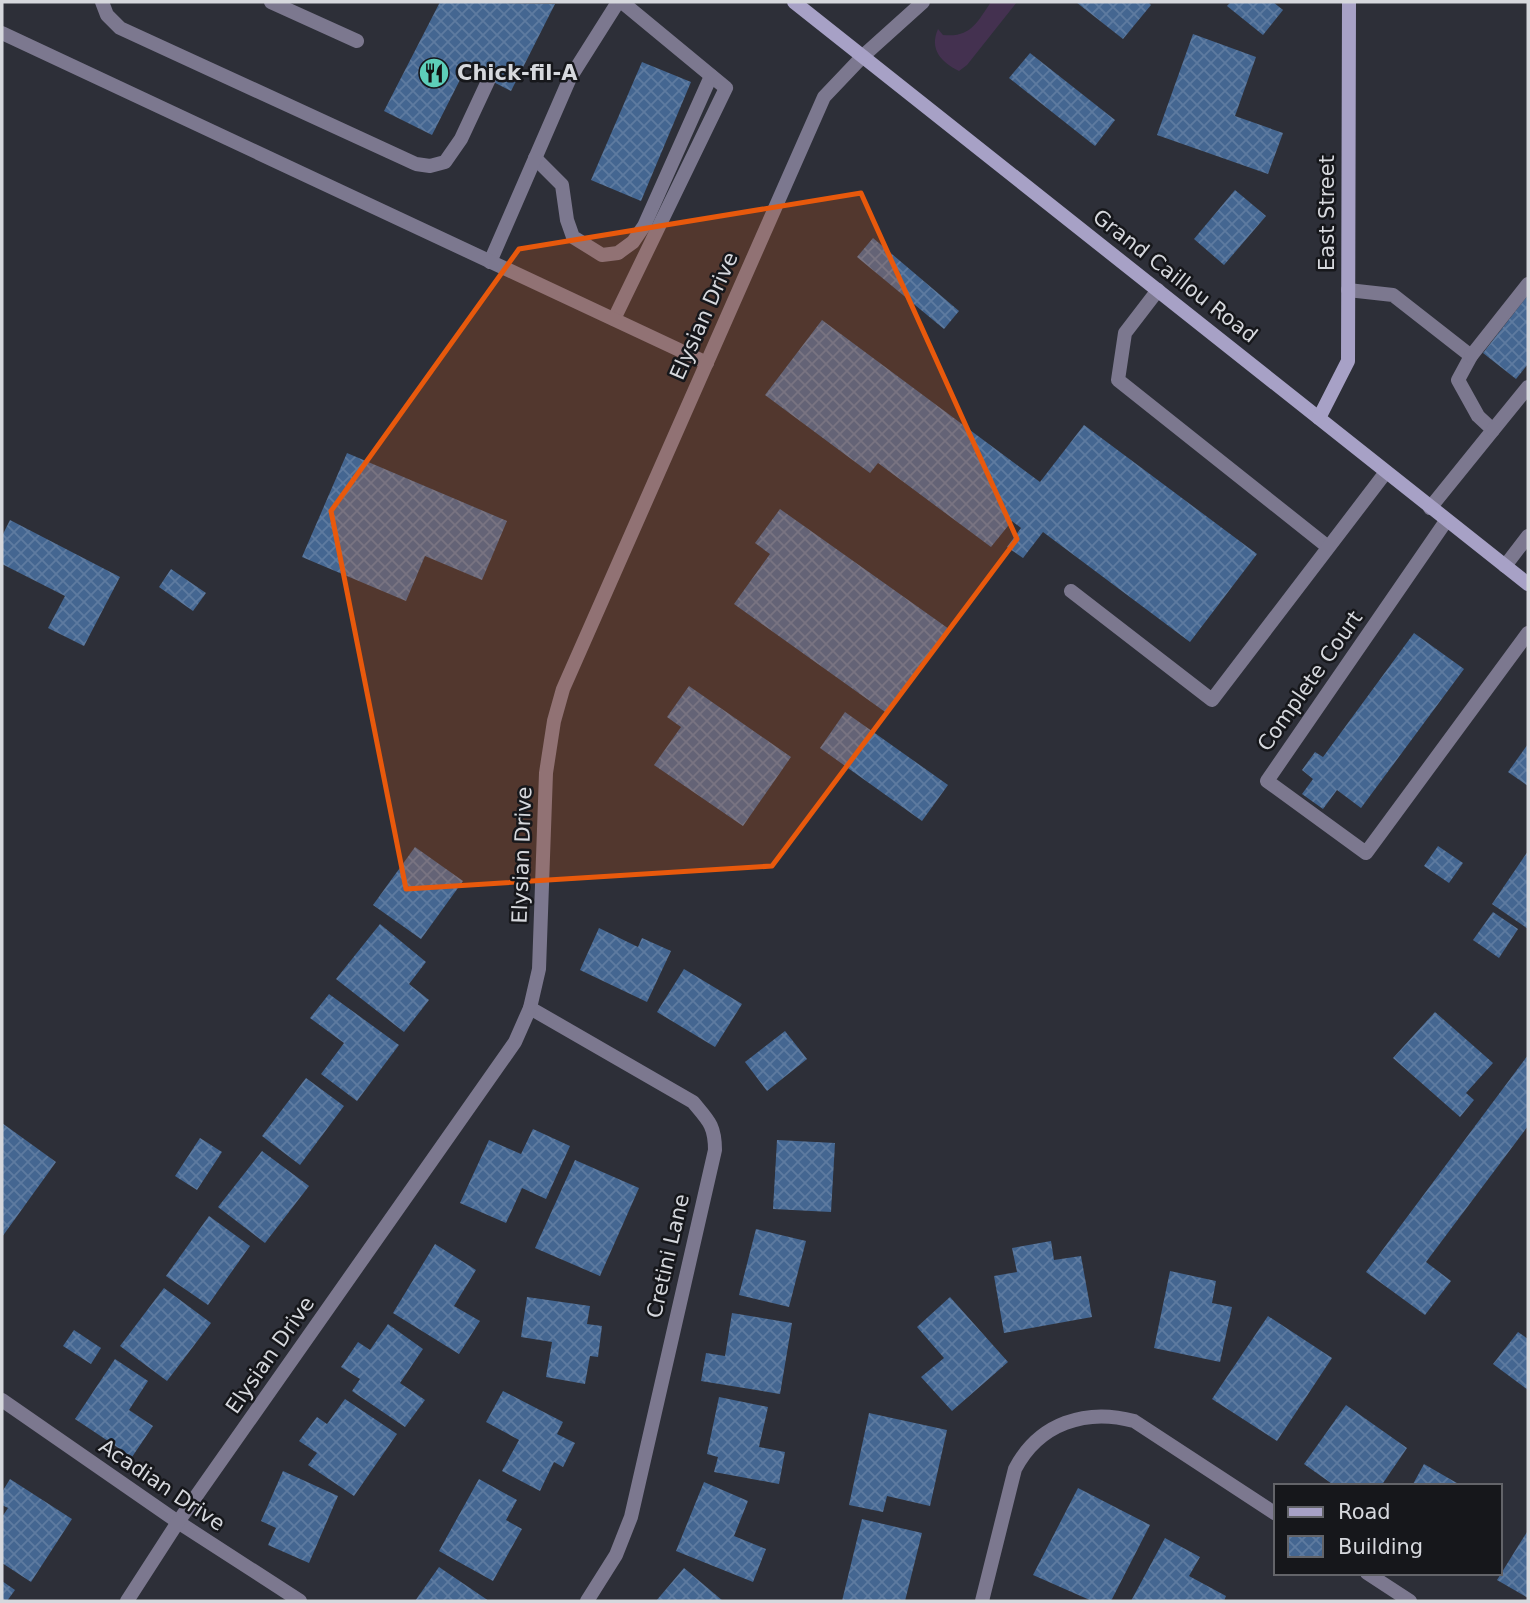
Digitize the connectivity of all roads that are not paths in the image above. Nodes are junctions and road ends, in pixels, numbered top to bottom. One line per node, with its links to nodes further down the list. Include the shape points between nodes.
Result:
1 (102, 2): 11 (street, via 120,28 416,164 445,162)
2 (271, 2): 8 (street)
3 (620, 2): 10 (street); 12 (street, via 570,78)
4 (794, 2): 9 (main road, Grand Caillou Road)
5 (923, 2): 9 (street, Elysian Drive)
6 (1349, 2): 16 (main road, East Street)
7 (2, 33): 13 (street)
8 (357, 41)
9 (863, 57): 15 (main road, Grand Caillou Road); 19 (street, Elysian Drive, via 824,97)
10 (711, 76): 12 (street, via 644,226 618,253 602,255 573,237 562,185); 17 (street, via 726,88)
11 (489, 79)
12 (535, 158): 13 (street)
13 (490, 262): 17 (street)
14 (1528, 284): 18 (street)
15 (1158, 289): 21 (main road, Grand Caillou Road); 27 (street, via 1125,333 1118,380)
16 (1348, 290): 18 (street, via 1393,295); 21 (main road, East Street, via 1348,361)
17 (614, 319): 19 (street)
18 (1471, 356): 22 (street, via 1458,380 1478,416)
19 (706, 363): 32 (street, Elysian Drive, via 563,689 554,721 546,773 539,969)
20 (1528, 387): 22 (street)
21 (1319, 418): 23 (main road, Grand Caillou Road)
22 (1493, 430): 24 (street)
23 (1386, 472): 24 (main road, Grand Caillou Road); 27 (street)
24 (1430, 508): 25 (main road, Grand Caillou Road)
25 (1446, 521): 28 (main road, Grand Caillou Road); 31 (street, Complete Court, via 1267,780 1366,853)
26 (1528, 536): 28 (street)
27 (1328, 547): 30 (street, via 1212,700)
28 (1505, 566): 29 (main road, Grand Caillou Road)
29 (1528, 584)
30 (1071, 591)
31 (1528, 633)
32 (530, 1008): 35 (street, Elysian Drive, via 501,1065); 39 (street, Cretini Lane, via 693,1102 715,1135 631,1517 616,1555)
33 (2, 1400): 35 (street, Acadian Drive)
34 (1274, 1513): 40 (street, via 1134,1422 1113,1416 1083,1416 1047,1432 1015,1469)
35 (178, 1522): 37 (street, Elysian Drive); 38 (street, Acadian Drive)
36 (1370, 1575): 41 (street)
37 (127, 1601)
38 (300, 1601)
39 (587, 1601)
40 (982, 1601)
41 (1410, 1601)

